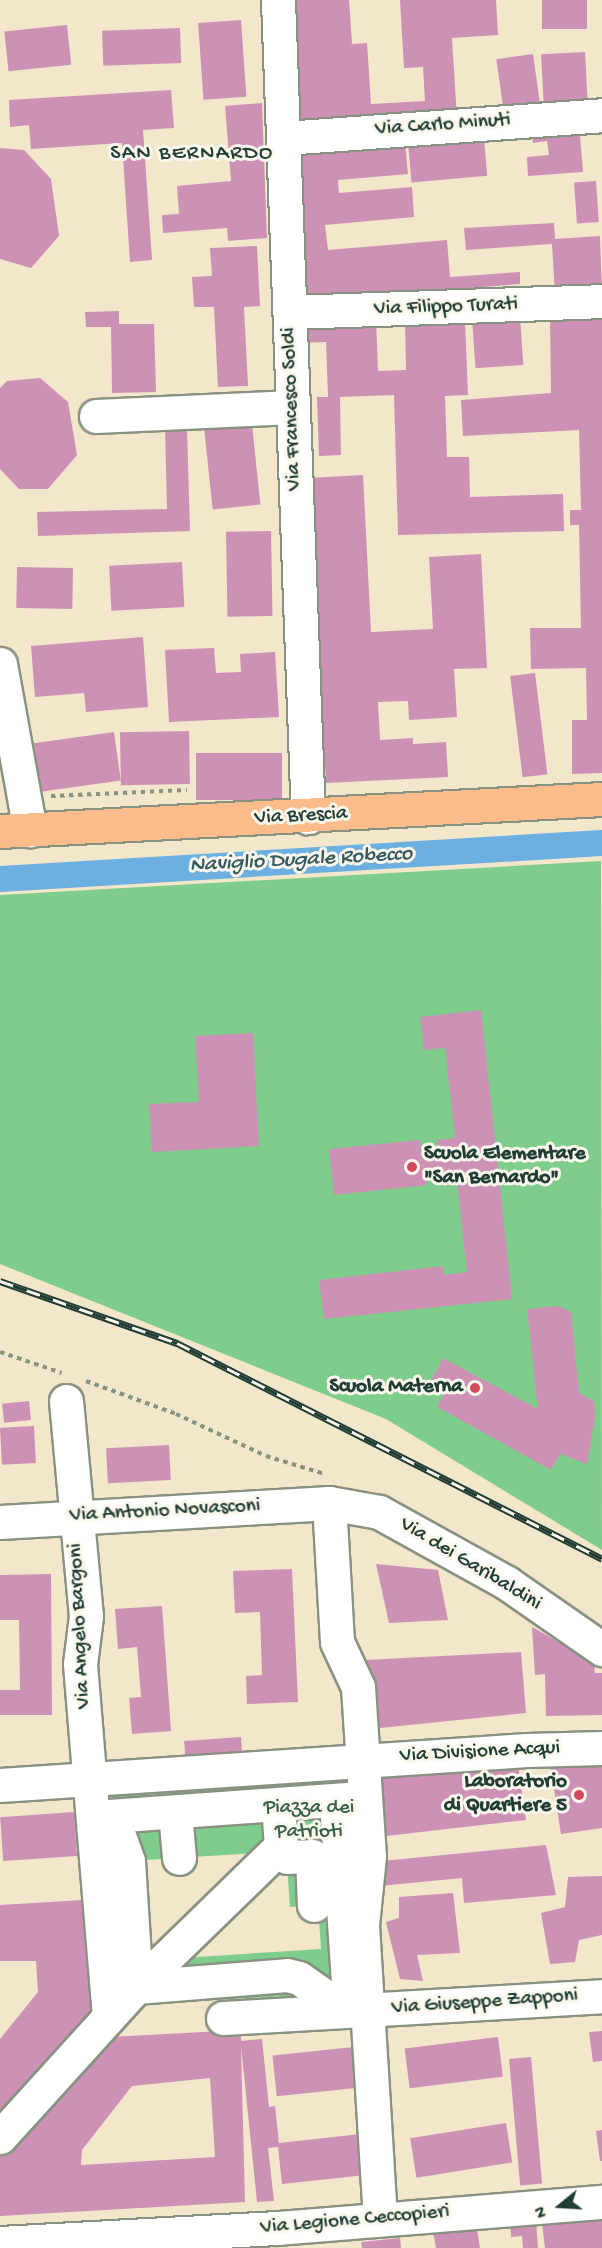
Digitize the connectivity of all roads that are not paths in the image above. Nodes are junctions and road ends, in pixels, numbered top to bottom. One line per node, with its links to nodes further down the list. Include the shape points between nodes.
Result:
1 (278, 0): 3 (street, Via Francesco Soldi)
2 (602, 115): 3 (street, Via Carlo Minuti)
3 (284, 138): 5 (street, Via Francesco Soldi)
4 (602, 302): 5 (street, Via Filippo Turati)
5 (290, 312): 6 (street, Via Francesco Soldi)
6 (292, 407): 7 (street); 10 (street, Via Francesco Soldi)
7 (96, 416)
8 (0, 664): 11 (street)
9 (602, 799): 10 (main road, Via Brescia)
10 (308, 817): 11 (main road, Via Brescia)
11 (15, 830)
12 (66, 1401): 14 (street, Via Angelo Bargoni)
13 (329, 1503): 14 (street, Via Antonio Novasconi); 16 (street, Via dei Garibaldini, via 379,1512 507,1584); 18 (street, via 337,1642 358,1687)
14 (75, 1517): 15 (street, Via Antonio Novasconi); 20 (street, Via Angelo Bargoni, via 86,1616 80,1664)
15 (0, 1522)
16 (602, 1648)
17 (600, 1746): 18 (street, Via Divisione Acqui)
18 (363, 1760): 19 (street); 22 (street)
19 (302, 1764): 20 (street); 23 (street)
20 (92, 1778): 21 (street); 25 (street)
21 (0, 1785)
22 (351, 1799): 23 (street); 28 (street, via 333,1948 349,1997 326,1997 299,1978); 31 (street, via 369,1856 362,1924)
23 (279, 1805): 24 (street); 27 (street, via 273,1855 312,1856); 29 (street, via 281,1846)
24 (176, 1812): 25 (street); 26 (street)
25 (104, 1816): 29 (street, via 128,1861); 32 (street)
26 (179, 1858)
27 (314, 1905)
28 (242, 1966): 29 (street); 31 (street, Via Giuseppe Zapponi, via 233,2017)
29 (136, 1987): 32 (street)
30 (602, 1996): 31 (street, Via Giuseppe Zapponi)
31 (368, 2011): 35 (street)
32 (109, 2016): 33 (street)
33 (0, 2137)
34 (602, 2202): 35 (street, Via Legione Ceccopieri)
35 (380, 2217): 36 (street, Via Legione Ceccopieri)
36 (278, 2238): 37 (street, Via Legione Ceccopieri)
37 (0, 2243)

